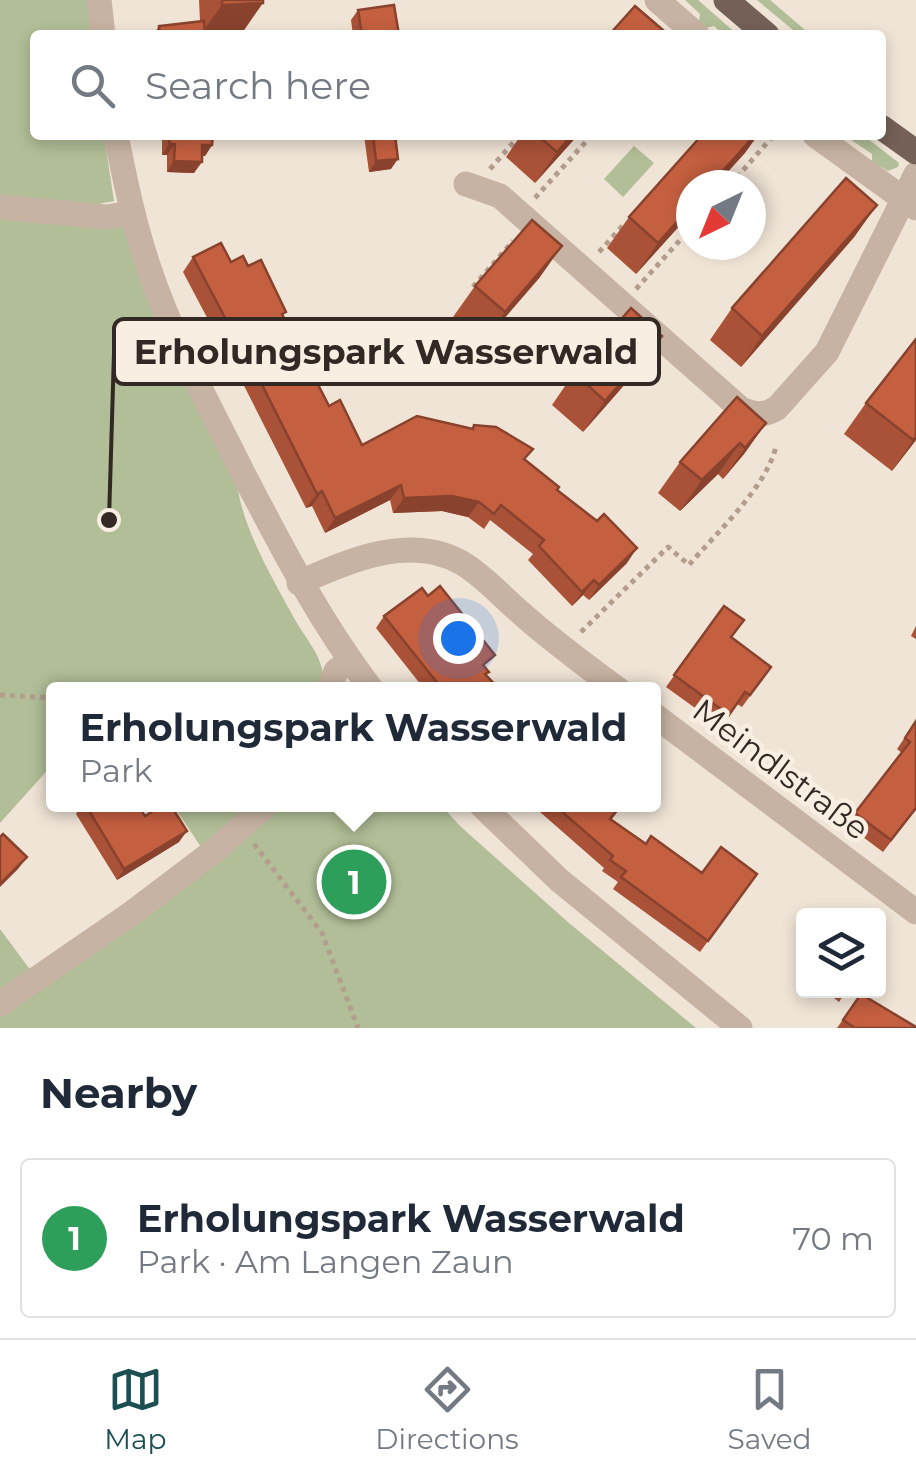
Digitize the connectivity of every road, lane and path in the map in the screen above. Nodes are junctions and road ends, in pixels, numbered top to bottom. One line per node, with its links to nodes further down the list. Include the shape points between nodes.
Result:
1 (99, 0): 4 (street)
2 (657, 0): 5 (street)
3 (726, 0): 6 (main road)
4 (102, 30)
5 (690, 30)
6 (761, 30)
7 (886, 130): 13 (main road)
8 (117, 140): 21 (street)
9 (515, 140): 14 (path)
10 (588, 140): 18 (path)
11 (770, 140): 15 (path)
12 (822, 140): 19 (street)
13 (916, 152)
14 (490, 168)
15 (743, 170)
16 (916, 174): 19 (street)
17 (466, 184): 19 (street, via 500,196 754,414 778,408 827,352)
18 (530, 204)
19 (910, 204)
20 (0, 208): 21 (street)
21 (124, 214): 29 (street, via 173,330)
22 (630, 218): 25 (path)
23 (521, 231): 26 (path)
24 (676, 244): 27 (path)
25 (592, 260)
26 (472, 287)
27 (631, 294)
28 (776, 446): 30 (path, via 759,482 689,565 668,547)
29 (299, 583): 31 (street); 34 (street, via 379,554 444,555 484,578)
30 (575, 638)
31 (350, 661): 32 (street); 33 (street)
32 (332, 682)
33 (366, 682)
34 (608, 682)
35 (0, 695): 36 (path)
36 (46, 698)
37 (661, 720): 41 (street, Meindlstraße)
38 (259, 812): 40 (street)
39 (488, 812): 44 (street, via 558,880)
40 (242, 828): 42 (street); 43 (path, via 322,933)
41 (916, 912)
42 (0, 1004)
43 (358, 1028)
44 (740, 1028)

